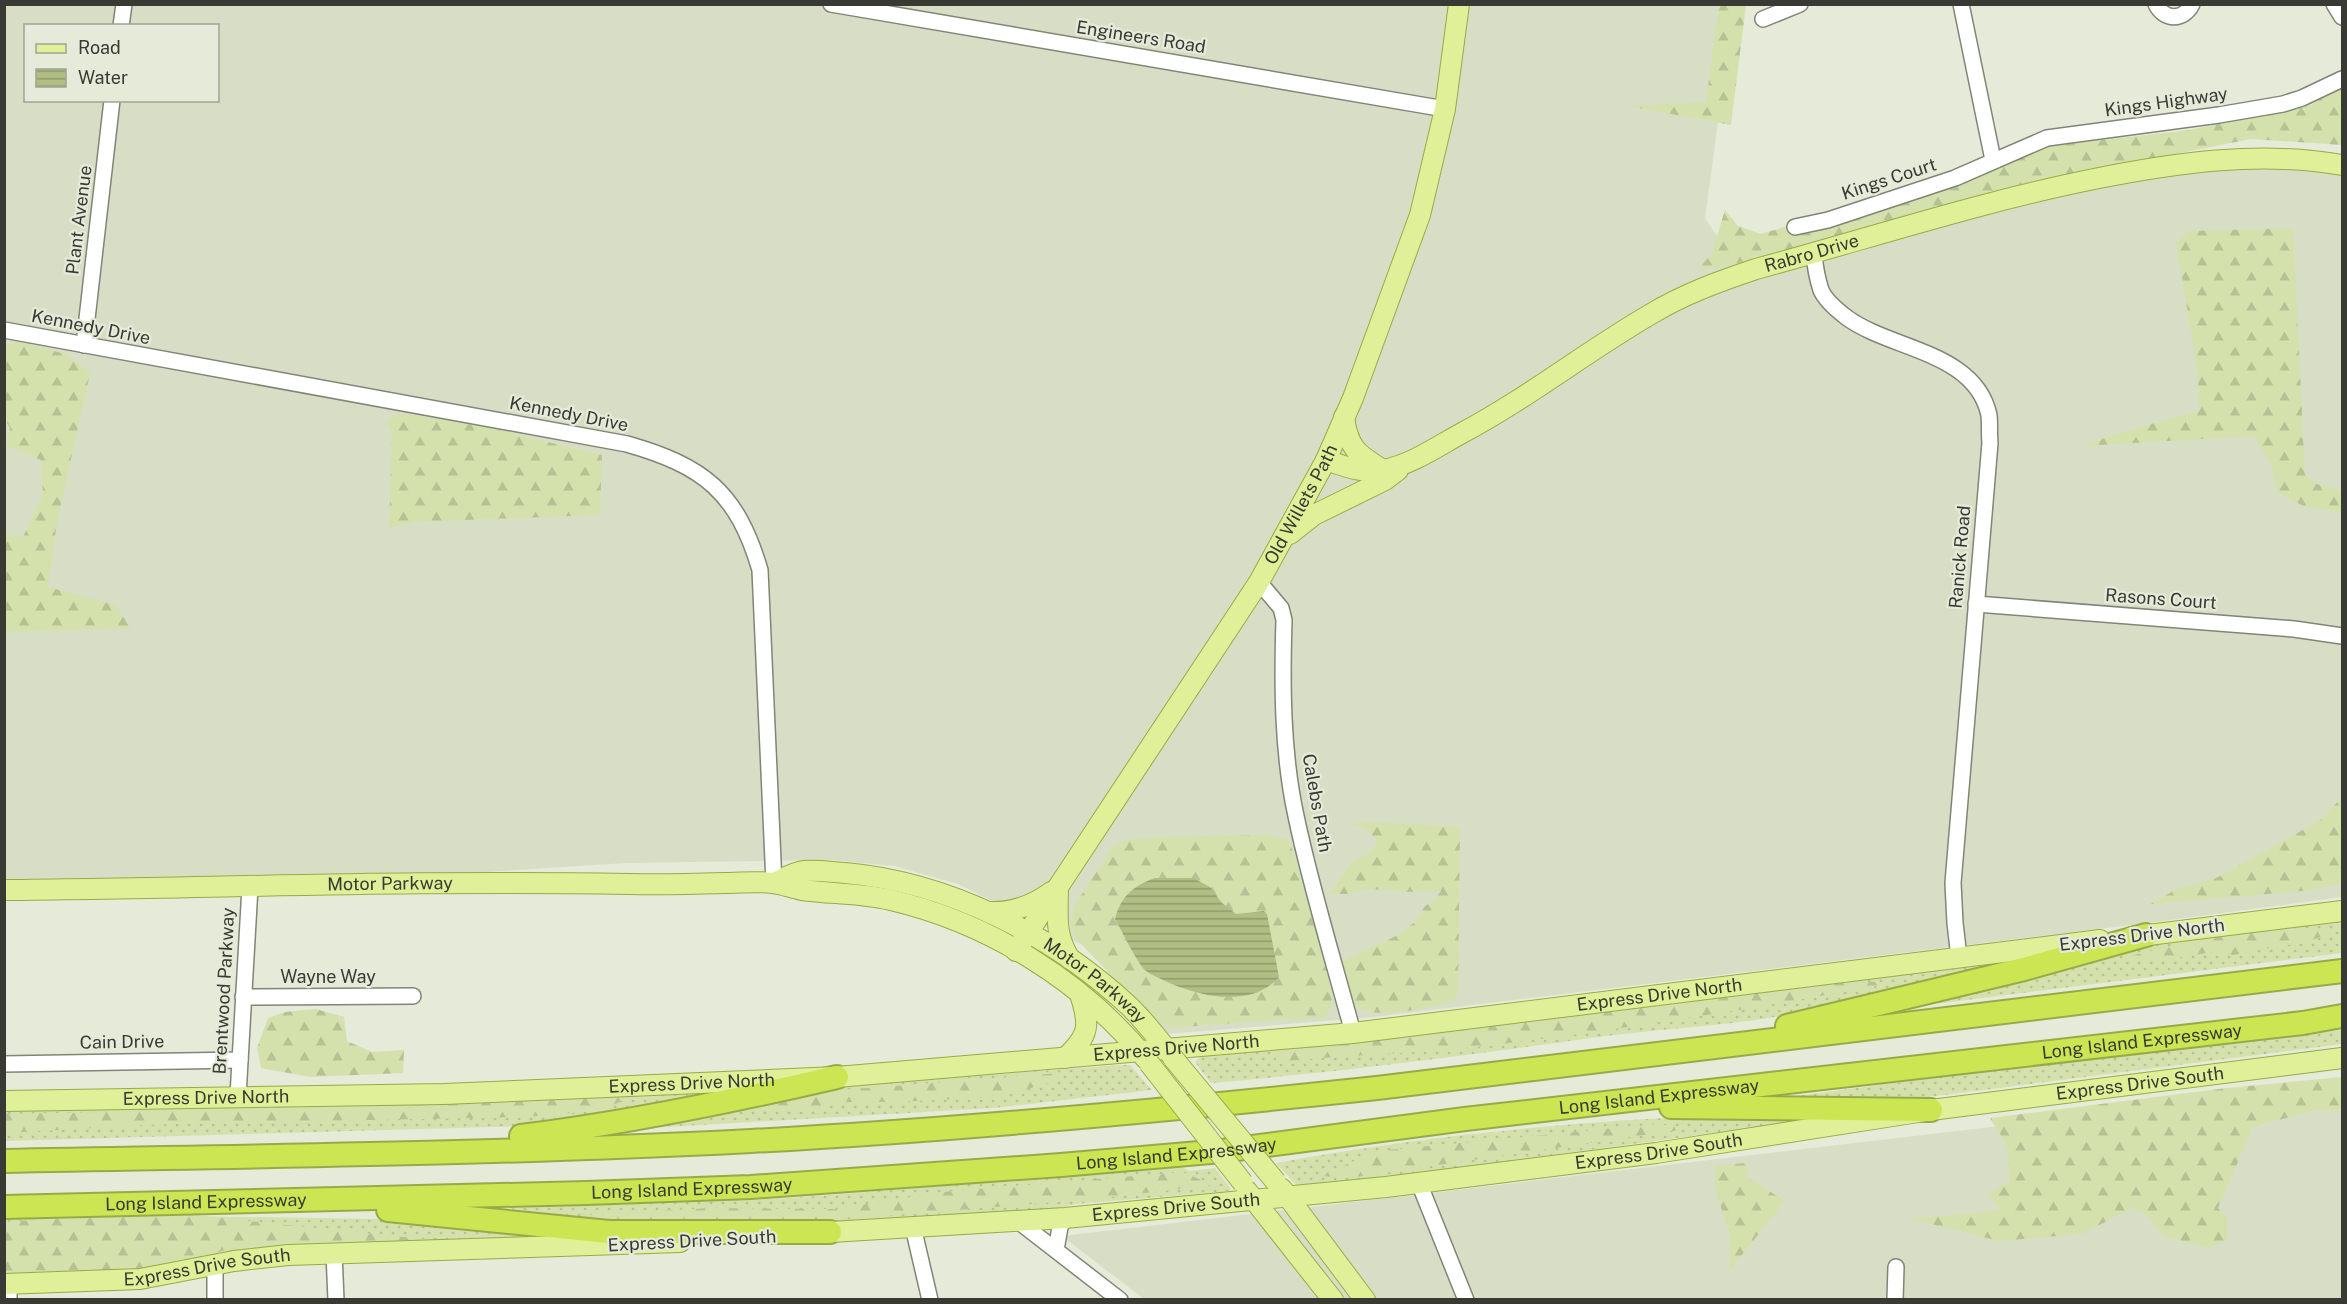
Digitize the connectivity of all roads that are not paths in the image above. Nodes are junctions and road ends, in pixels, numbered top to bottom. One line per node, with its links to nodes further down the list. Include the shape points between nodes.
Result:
1 (124, 4): 11 (street)
2 (831, 4): 14 (street, Engineers Road)
3 (1459, 4): 14 (main road, Old Willets Path)
4 (1800, 4): 10 (street)
5 (1961, 4): 15 (street)
6 (2156, 4): 7 (street, via 2162,14 2174,17 2186,13)
7 (2192, 4)
8 (2334, 4): 9 (street)
9 (2343, 17)
10 (1763, 19)
11 (121, 24)
12 (2343, 79): 15 (street, Kings Highway, via 2283,104 2047,138)
13 (112, 102): 20 (street, Plant Avenue)
14 (1445, 109): 21 (main road, Old Willets Path, via 1420,216)
15 (1993, 160): 17 (street, Kings Court, via 1955,178)
16 (2343, 165): 18 (main road, Rabro Drive, via 2244,158 2138,170 1979,204)
17 (1795, 227)
18 (1814, 254): 22 (main road, Rabro Drive, via 1721,280 1682,297 1528,394); 27 (street, Ranick Road, via 1822,292 1837,310 1859,326 1953,366 1970,379 1982,396 1989,415 1990,443)
19 (4, 330): 20 (street, Kennedy Drive)
20 (84, 345): 29 (street, Kennedy Drive, via 627,444 684,464 706,479 741,519 760,570)
21 (1344, 417): 23 (main road, Old Willets Path); 24 (main road, via 1352,447)
22 (1414, 458): 24 (main road, Rabro Drive); 25 (main road, via 1385,480 1314,515)
23 (1326, 460): 24 (main road, Rabro Drive, via 1357,470); 25 (main road, Old Willets Path)
24 (1383, 470)
25 (1283, 540): 26 (main road, Old Willets Path)
26 (1259, 582): 31 (main road, Old Willets Path); 45 (street, Calebs Path, via 1281,608 1284,620 1284,707 1296,816)
27 (1976, 604): 28 (street, Rasons Court); 38 (street, Ranick Road, via 1953,883)
28 (2343, 636)
29 (774, 883): 30 (main road, Motor Parkway); 33 (main road, Motor Parkway, via 802,871 869,875 922,887); 37 (main road, Motor Parkway, via 892,900 990,936)
30 (250, 887): 32 (main road, Motor Parkway); 43 (street, Brentwood Parkway)
31 (1058, 887): 33 (main road, via 1034,904 1013,910); 35 (main road, Old Willets Path); 39 (main road, via 1057,924 1061,944)
32 (4, 890)
33 (984, 911): 35 (main road, Motor Parkway)
34 (2343, 911): 36 (main road, Express Drive North)
35 (1028, 933): 37 (main road, Old Willets Path); 39 (main road, Motor Parkway)
36 (2146, 935): 38 (main road, Express Drive North); 52 (highway, via 2024,969 1777,1028)
37 (1016, 951): 41 (main road, Motor Parkway)
38 (1959, 957): 45 (main road, Express Drive North)
39 (1070, 959): 46 (main road, Motor Parkway, via 1130,1006)
40 (2343, 971): 52 (highway)
41 (1080, 994): 47 (main road, Motor Parkway, via 1099,1008); 48 (main road, via 1087,1016 1085,1036)
42 (413, 996): 43 (street, Wayne Way)
43 (243, 997): 50 (street, Brentwood Parkway)
44 (2343, 1016): 56 (highway, Long Island Expressway)
45 (1353, 1033): 46 (main road, Express Drive North)
46 (1170, 1054): 47 (main road, Express Drive North); 61 (main road, Motor Parkway, bridge)
47 (1145, 1057): 48 (main road, Express Drive North); 62 (main road, Motor Parkway, bridge)
48 (1065, 1058): 53 (main road, Express Drive North)
49 (2343, 1058): 57 (main road, Express Drive South)
50 (240, 1060): 51 (street, Cain Drive); 54 (street, Brentwood Parkway)
51 (4, 1064)
52 (1552, 1066): 58 (highway, via 1217,1105 899,1132 749,1141)
53 (837, 1077): 54 (main road, Express Drive North, via 444,1094); 58 (highway, via 583,1128 505,1138)
54 (238, 1096): 55 (main road, Express Drive North)
55 (4, 1101)
56 (1619, 1101): 57 (highway, via 1731,1109); 64 (highway, Long Island Expressway, via 1222,1151 903,1178 587,1193)
57 (1931, 1110): 60 (main road, Express Drive South, via 1666,1151)
58 (254, 1156): 59 (highway)
59 (4, 1161)
60 (1419, 1183): 63 (main road, Express Drive South); 82 (street)
61 (1281, 1189): 62 (main road, Express Drive South); 63 (main road, Express Drive South); 70 (main road, Motor Parkway)
62 (1247, 1192): 66 (main road, Express Drive South); 80 (main road, Motor Parkway)
63 (1332, 1193): 70 (main road, via 1320,1210)
64 (159, 1204): 65 (highway, Long Island Expressway); 69 (highway, via 342,1207 625,1233)
65 (4, 1207)
66 (1065, 1218): 67 (main road, Express Drive South); 71 (street)
67 (1018, 1221): 68 (main road, Express Drive South); 71 (street)
68 (913, 1227): 69 (main road, Express Drive South); 79 (street)
69 (830, 1232): 72 (main road, Express Drive South, via 758,1239)
70 (1315, 1233): 81 (main road, Motor Parkway)
71 (1056, 1250): 76 (street)
72 (334, 1253): 73 (main road, Express Drive South, via 268,1256); 78 (street)
73 (215, 1265): 75 (main road, Express Drive South, via 140,1279); 77 (street)
74 (1896, 1267): 83 (street)
75 (7, 1289)
76 (1114, 1295)
77 (215, 1299)
78 (336, 1299)
79 (930, 1299)
80 (1333, 1299)
81 (1365, 1299)
82 (1466, 1299)
83 (1895, 1299)

